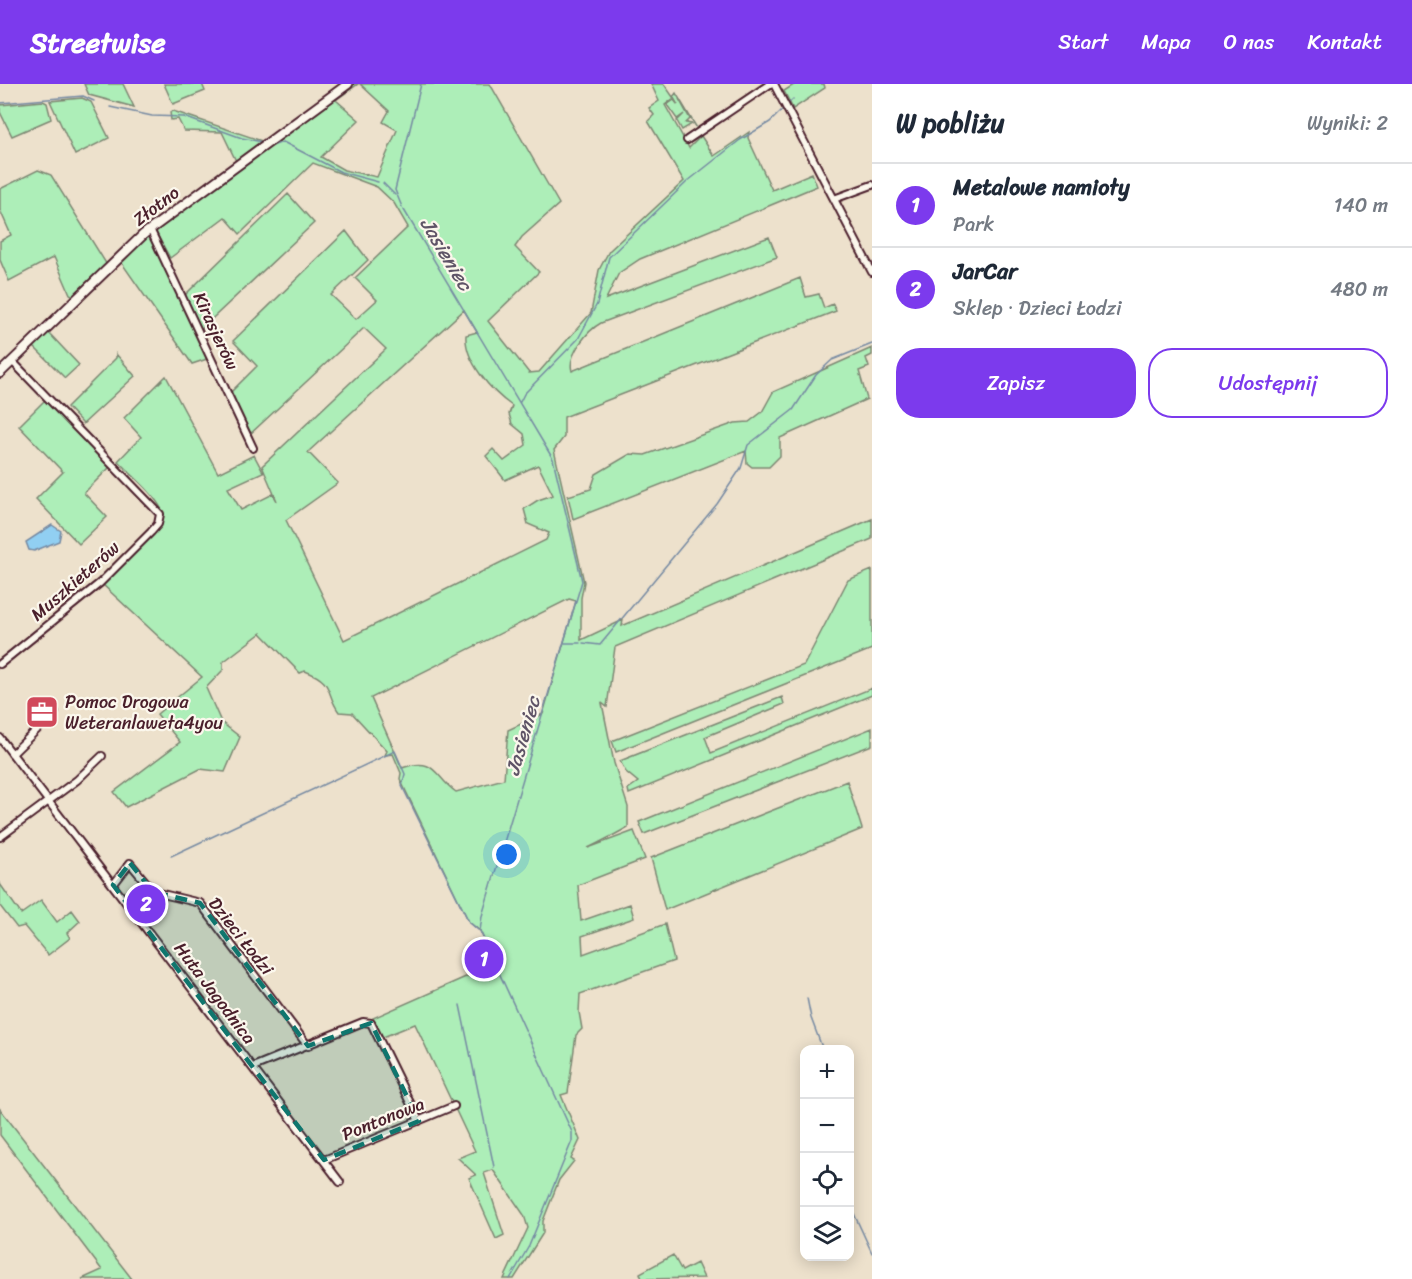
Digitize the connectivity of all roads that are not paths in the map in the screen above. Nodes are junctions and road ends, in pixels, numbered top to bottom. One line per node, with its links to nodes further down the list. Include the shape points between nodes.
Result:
1 (348, 84): 7 (street, Złotno)
2 (770, 84): 4 (street)
3 (774, 84): 6 (street)
4 (687, 140)
5 (872, 184): 6 (street)
6 (834, 199): 8 (street)
7 (150, 229): 9 (street, Złotno); 11 (street, Kirasjerów)
8 (872, 272)
9 (12, 361): 10 (street, Złotno); 12 (street, Muszkieterów, via 160,514 158,524 100,583)
10 (0, 373)
11 (253, 447)
12 (0, 664)
13 (55, 712): 15 (street)
14 (0, 738): 15 (street, Huta Jagodnica)
15 (12, 754): 17 (street, Huta Jagodnica)
16 (102, 756): 17 (street)
17 (49, 802): 18 (street); 19 (street, Huta Jagodnica)
18 (0, 837)
19 (113, 885): 20 (street, Dzieci Łodzi, via 130,863 154,892 200,903); 21 (street, Huta Jagodnica)
20 (308, 1046): 21 (street); 23 (street, via 363,1022 371,1023)
21 (253, 1068): 24 (street, Huta Jagodnica)
22 (454, 1106): 23 (street, Pontonowa)
23 (419, 1121): 24 (street, Pontonowa)
24 (324, 1160): 25 (street, Huta Jagodnica)
25 (340, 1182)

